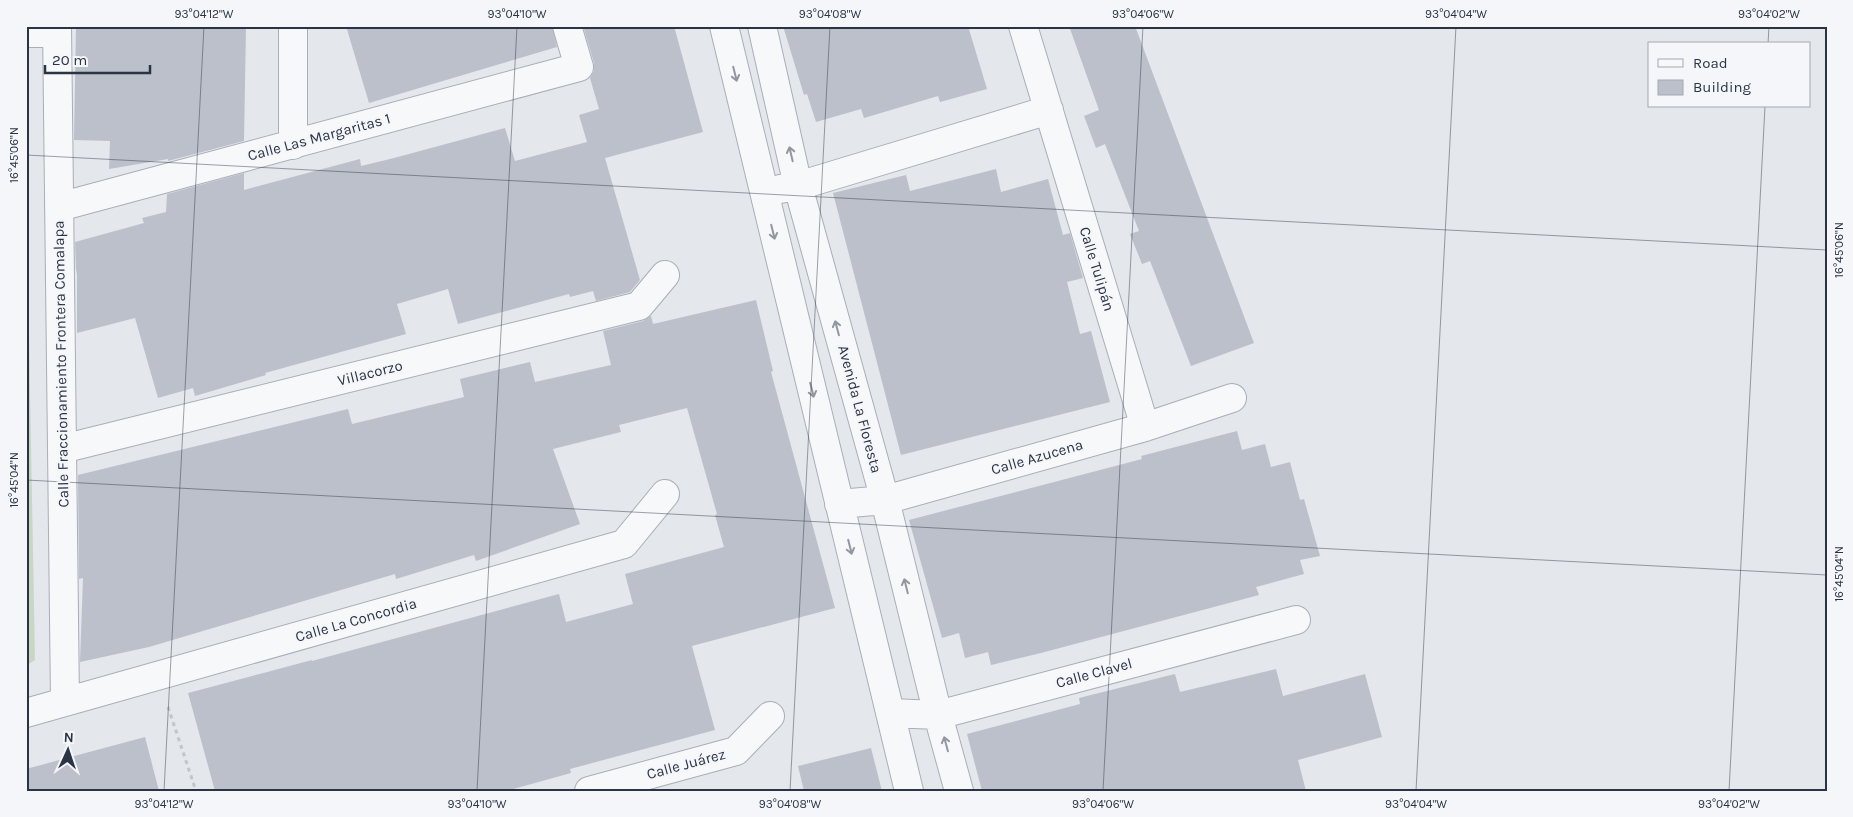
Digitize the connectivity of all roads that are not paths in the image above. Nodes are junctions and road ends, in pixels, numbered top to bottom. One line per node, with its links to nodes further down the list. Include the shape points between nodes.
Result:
1 (293, 26): 9 (street)
2 (567, 26): 9 (street, Calle Las Margaritas 1, via 579,67)
3 (724, 26): 11 (street, one-way to 11)
4 (762, 26): 10 (street, Avenida La Floresta, one-way to 4)
5 (1023, 26): 8 (street, Calle Tulipán)
6 (57, 30): 7 (street); 12 (street, Calle Fraccionamiento Frontera Comalapa)
7 (26, 34)
8 (1049, 110): 10 (street); 15 (street, Calle Tulipán)
9 (293, 145): 12 (street, Calle Las Margaritas 1)
10 (798, 186): 11 (street); 18 (street, Avenida La Floresta, one-way to 10)
11 (764, 193): 19 (street, one-way to 19)
12 (59, 207): 16 (street, Calle Fraccionamiento Frontera Comalapa)
13 (665, 275): 16 (street, Villacorzo, via 639,306)
14 (1232, 398): 15 (street, Calle Azucena)
15 (1145, 427): 18 (street, Calle Azucena)
16 (62, 449): 21 (street, Calle Fraccionamiento Frontera Comalapa)
17 (665, 494): 21 (street, Calle La Concordia, via 624,544)
18 (885, 500): 19 (street, Calle Azucena); 24 (street, Avenida La Floresta, one-way to 18)
19 (840, 504): 22 (street, one-way to 22)
20 (1296, 620): 24 (street, Calle Clavel)
21 (65, 702): 23 (street, Calle La Concordia)
22 (890, 713): 24 (street, Calle Clavel); 27 (street)
23 (26, 714)
24 (938, 714): 28 (street, Avenida La Floresta, one-way to 24)
25 (770, 716): 26 (street, Calle Juárez, via 736,751)
26 (589, 791)
27 (909, 791)
28 (959, 791)

